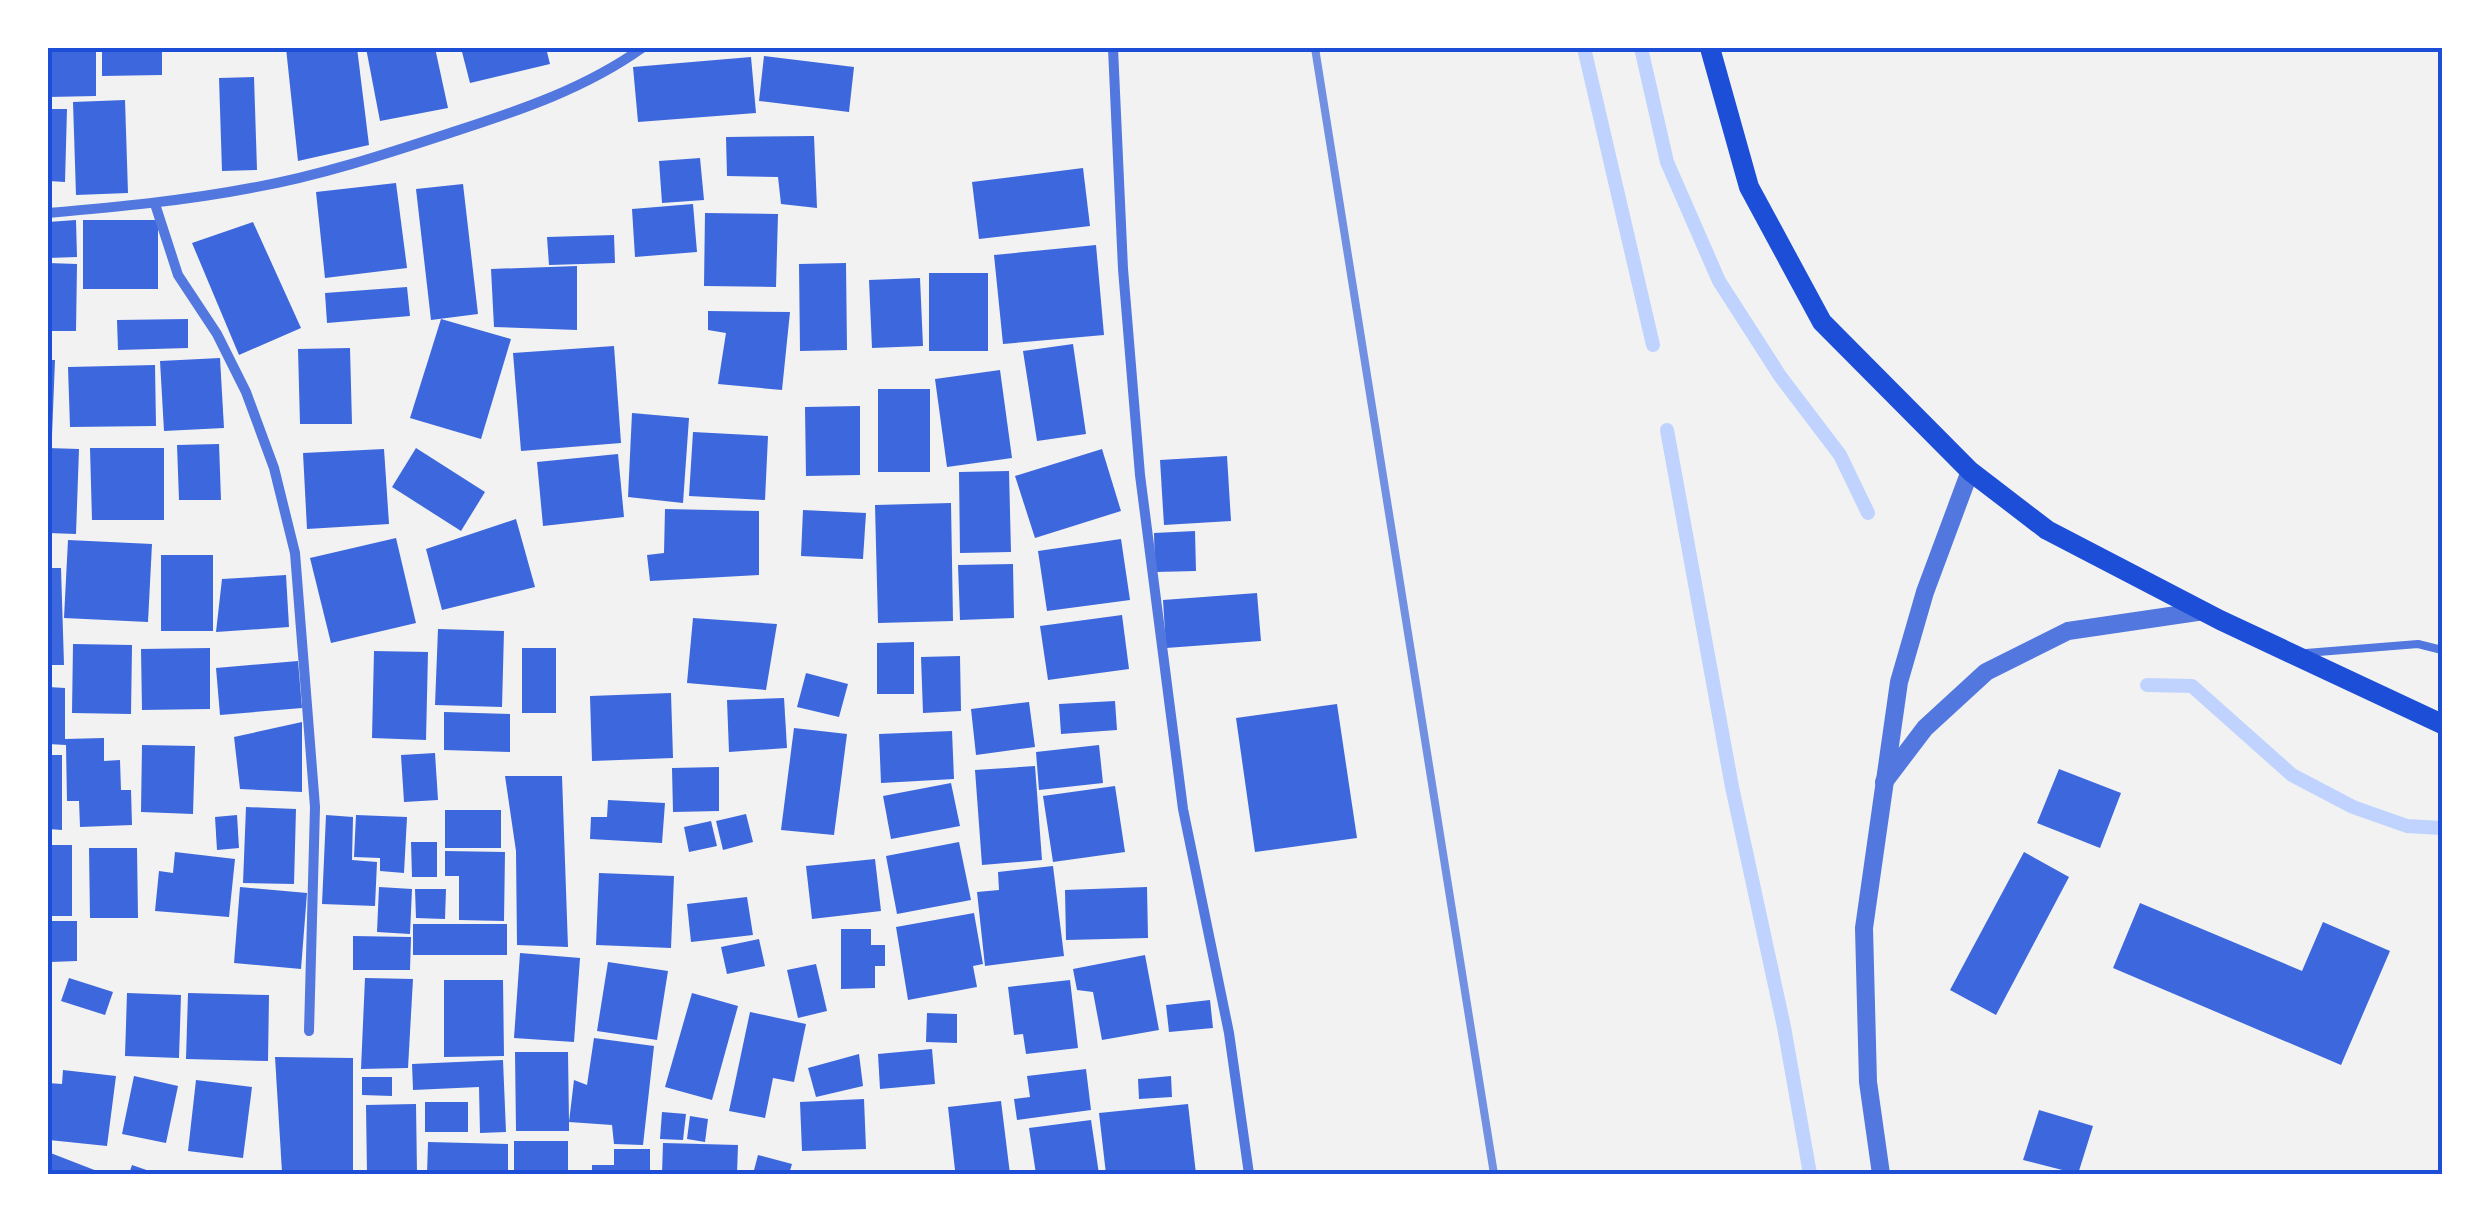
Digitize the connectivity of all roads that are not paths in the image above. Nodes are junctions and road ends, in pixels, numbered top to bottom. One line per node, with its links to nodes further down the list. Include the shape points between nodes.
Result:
1 (642, 48): 4 (street, via 536,106 256,188)
2 (1113, 48): 13 (street, via 1140,476 1183,809 1229,1033)
3 (1710, 48): 6 (main road, via 1749,187 1822,322)
4 (155, 204): 5 (street); 12 (street, via 178,274 246,392 274,468 294,553 315,806)
5 (48, 213)
6 (1970, 471): 7 (main road, via 2047,530); 11 (street, via 1924,592 1899,682)
7 (2204, 611): 9 (main road); 11 (street, via 2068,630 1986,672 1925,728)
8 (2442, 650): 9 (lane, via 2418,644)
9 (2297, 654): 10 (main road)
10 (2442, 724)
11 (1882, 784): 14 (street, via 1864,928 1868,1082)
12 (309, 1031)
13 (1249, 1174)
14 (1881, 1174)

